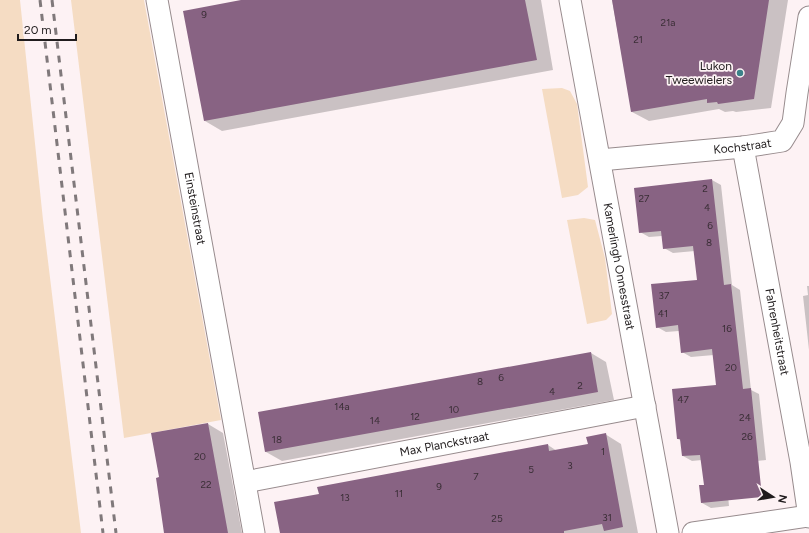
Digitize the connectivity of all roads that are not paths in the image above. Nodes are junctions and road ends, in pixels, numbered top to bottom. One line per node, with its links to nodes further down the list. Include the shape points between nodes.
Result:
1 (157, 0): 7 (street, Einsteinstraat)
2 (570, 0): 5 (street, Kamerlingh Onnesstraat)
3 (809, 17): 4 (street, Kochstraat, via 793,122 782,141)
4 (744, 147): 5 (street, Kochstraat); 8 (street, Fahrenheitstraat)
5 (600, 160): 6 (street, Kamerlingh Onnesstraat)
6 (645, 406): 7 (street, Max Planckstraat); 10 (street, Kamerlingh Onnesstraat)
7 (245, 482): 9 (street)
8 (809, 516): 11 (street)
9 (254, 533)
10 (668, 533)
11 (693, 533)

